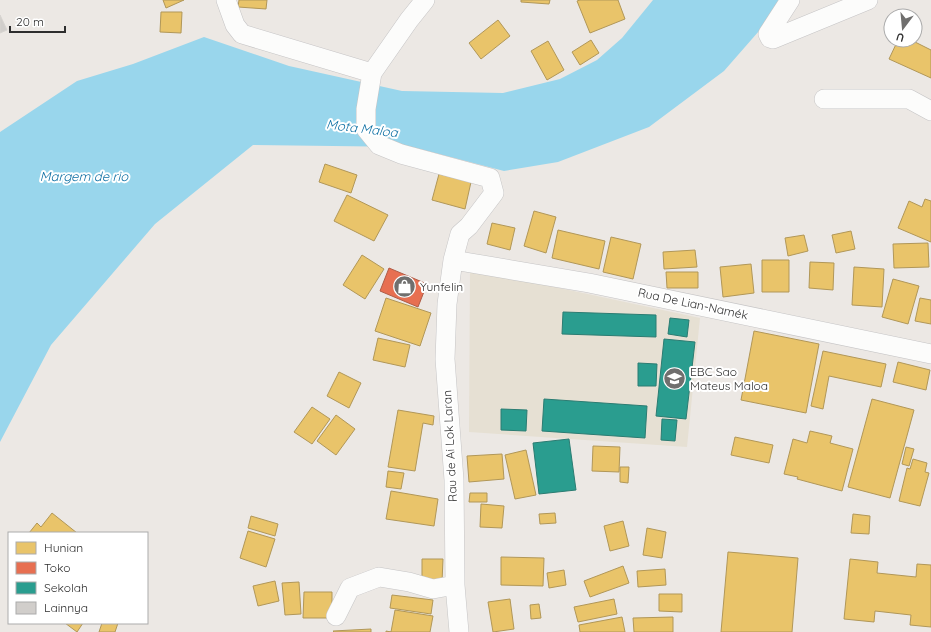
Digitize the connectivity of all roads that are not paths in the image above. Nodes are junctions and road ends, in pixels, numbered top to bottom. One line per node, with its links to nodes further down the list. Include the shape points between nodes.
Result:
1 (226, 0): 5 (street, via 234,25 242,34)
2 (425, 0): 5 (street)
3 (790, 0): 4 (street, via 768,34 770,38 773,39)
4 (868, 0)
5 (372, 73): 8 (street, Rau de Ai Lok Laran, via 366,109 366,129 379,145 401,154 490,178 494,193 460,234)
6 (824, 99): 7 (street, via 909,99)
7 (931, 111)
8 (453, 260): 9 (street, Rua De Lian-Namék, via 589,283); 10 (street, Rau de Ai Lok Laran, via 447,304 445,359 454,480)
9 (931, 354)
10 (455, 585): 11 (street, via 433,589 379,577 350,588); 12 (street, Rau de Ai Lok Laran)
11 (336, 616)
12 (459, 632)

